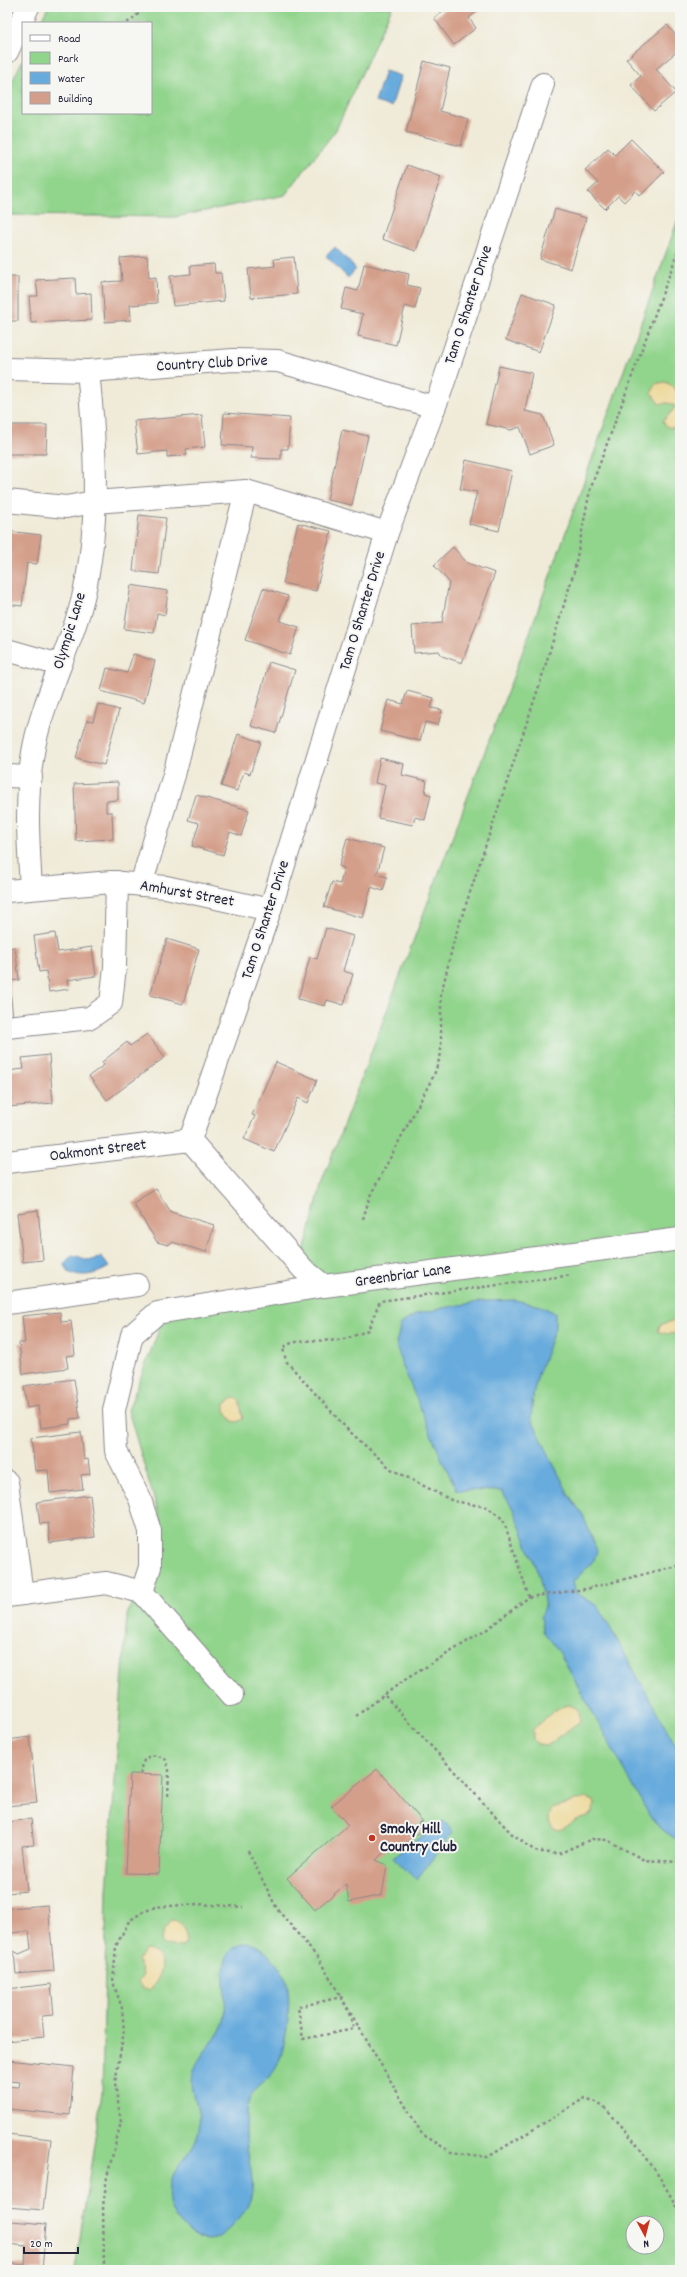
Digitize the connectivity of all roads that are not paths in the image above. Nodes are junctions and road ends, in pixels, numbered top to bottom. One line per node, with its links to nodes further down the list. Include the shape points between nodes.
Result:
1 (28, 7): 2 (street)
2 (7, 52)
3 (542, 84): 6 (street, Tam O Shanter Drive)
4 (7, 369): 5 (street, Country Club Drive)
5 (88, 371): 6 (street, Country Club Drive, via 233,360 278,361); 9 (street, Olympic Lane)
6 (434, 407): 10 (street, Tam O Shanter Drive)
7 (246, 491): 9 (street); 10 (street); 16 (street, via 174,775)
8 (7, 501): 9 (street, via 66,507)
9 (94, 502): 12 (street, Olympic Lane, via 93,536 80,609)
10 (387, 533): 19 (street, Tam O Shanter Drive)
11 (7, 650): 12 (street)
12 (60, 665): 14 (street, Olympic Lane, via 34,746)
13 (7, 776): 14 (street)
14 (31, 777): 17 (street, Olympic Lane, via 27,834)
15 (117, 882): 16 (street, Amhurst Street); 17 (street, Amhurst Street); 20 (street, via 115,967 111,1003 90,1018)
16 (141, 885): 19 (street, Amhurst Street, via 166,887)
17 (31, 888): 18 (street, Amhurst Street)
18 (7, 891)
19 (270, 910): 21 (street, Tam O Shanter Drive)
20 (7, 1027)
21 (190, 1140): 22 (street, Oakmont Street); 25 (street, via 303,1269)
22 (7, 1162)
23 (680, 1239): 25 (street, Greenbriar Lane)
24 (138, 1285): 26 (street)
25 (324, 1286): 28 (street, Greenbriar Lane, via 157,1313 132,1335 114,1410 116,1451 140,1499 150,1531 150,1567)
26 (7, 1303)
27 (7, 1482): 29 (street)
28 (142, 1592): 29 (street, via 106,1583); 30 (street)
29 (14, 1595)
30 (232, 1696)

